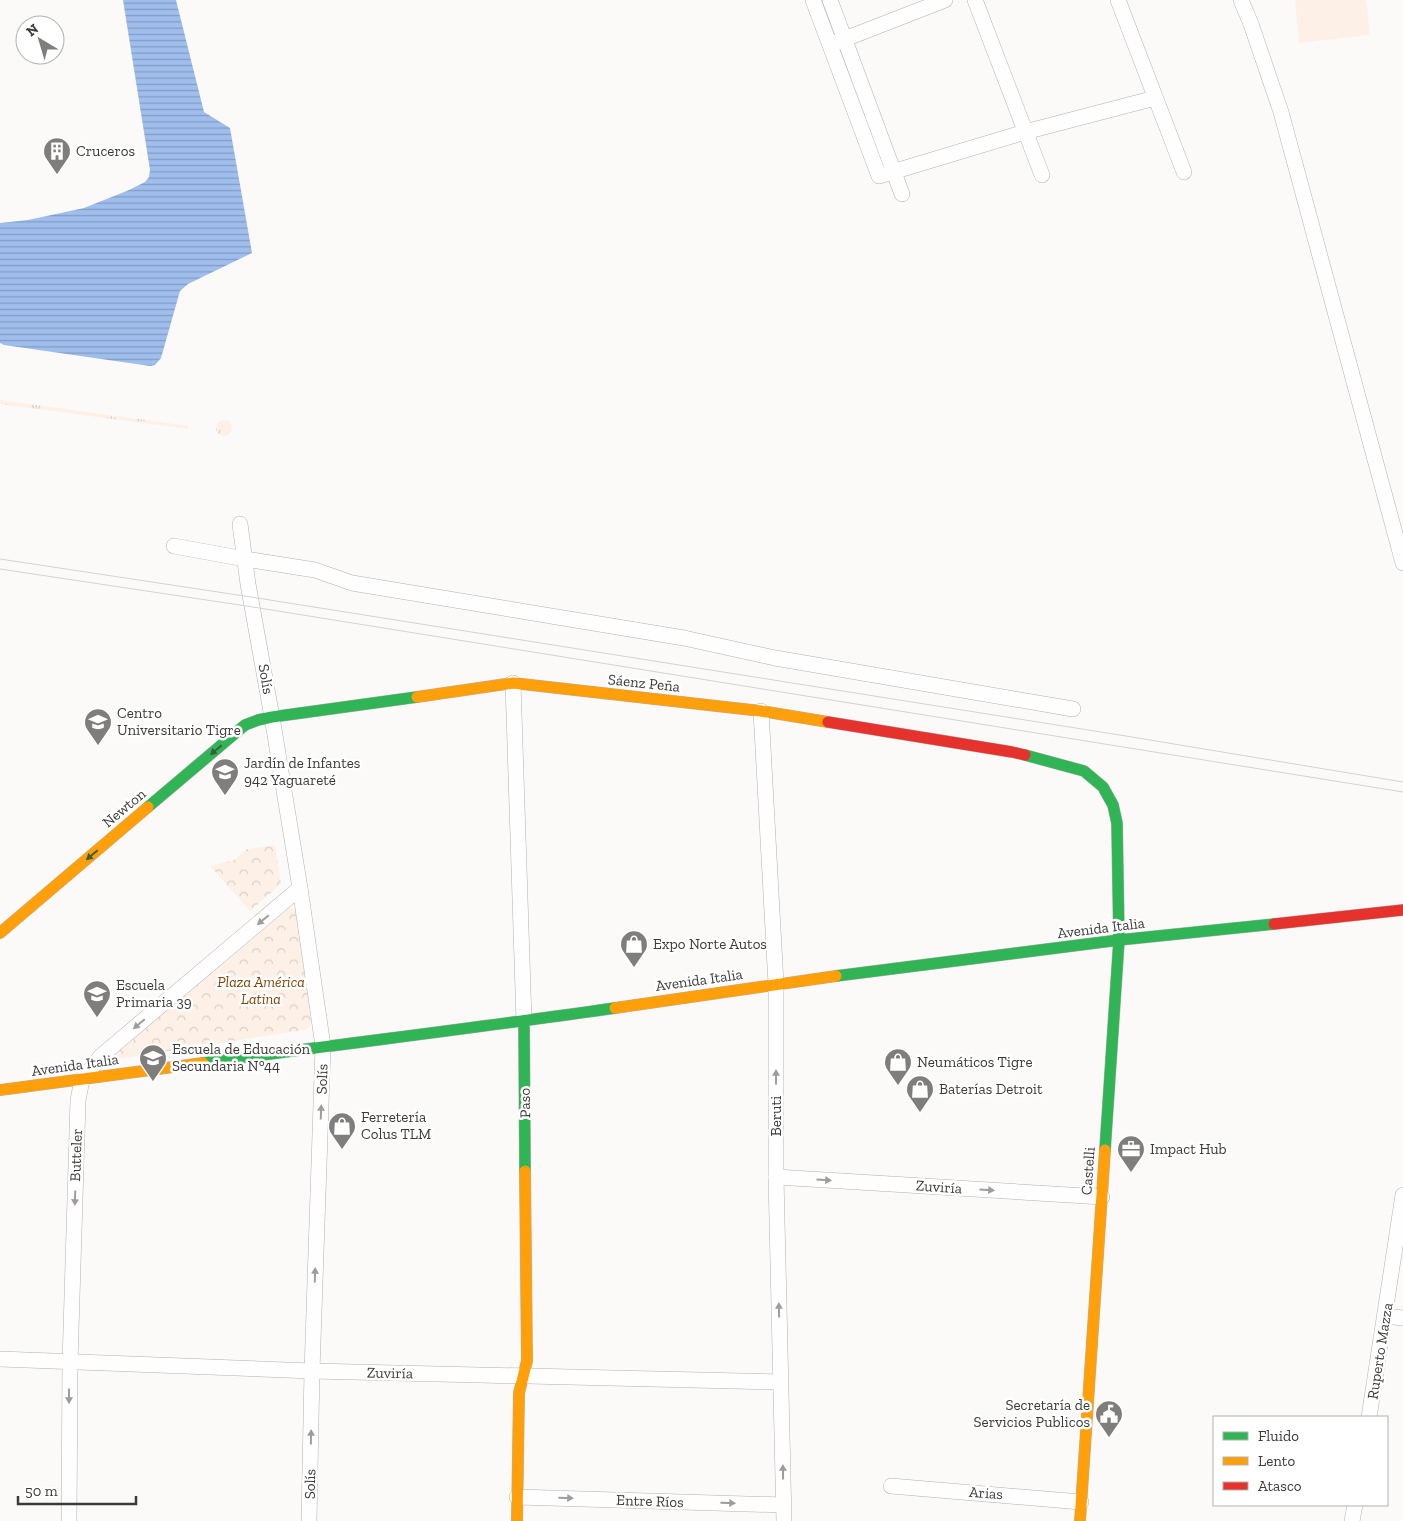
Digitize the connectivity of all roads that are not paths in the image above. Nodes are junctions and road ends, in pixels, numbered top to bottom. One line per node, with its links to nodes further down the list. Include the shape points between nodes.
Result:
1 (813, 0): 8 (street)
2 (830, 0): 7 (street)
3 (945, 0): 7 (street)
4 (975, 0): 10 (street)
5 (1118, 0): 9 (street)
6 (1241, 0): 18 (street, via 1281,112)
7 (845, 40): 8 (street); 11 (street)
8 (830, 45): 11 (street, via 879,176)
9 (1155, 98): 10 (street); 12 (street)
10 (1025, 132): 11 (street); 13 (street)
11 (894, 171): 14 (street)
12 (1184, 172)
13 (1042, 175)
14 (902, 194)
15 (240, 524): 17 (street, Solís)
16 (174, 546): 17 (street)
17 (245, 559): 20 (street, via 315,570 352,583 684,638 776,658); 22 (street, Solís)
18 (1403, 564)
19 (512, 683): 21 (street, Sáenz Peña); 22 (street, Sáenz Peña); 29 (street, Paso)
20 (1073, 709)
21 (761, 711): 23 (street, Sáenz Peña, via 1012,752 1084,771 1103,787 1113,805); 28 (street, Beruti)
22 (272, 717): 24 (street, Solís); 26 (street, Newton, one-way to 26, via 245,725)
23 (1117, 823): 27 (street, Castelli)
24 (300, 888): 30 (street, Solís); 31 (street, Butteler, one-way to 31, via 101,1056)
25 (1403, 910): 27 (street, Avenida Italia)
26 (0, 933)
27 (1119, 940): 28 (street, Avenida Italia); 35 (street, Castelli)
28 (776, 984): 29 (street, Avenida Italia); 33 (street, Beruti, one-way to 28)
29 (524, 1021): 30 (street, Avenida Italia); 41 (street, Paso, via 527,1361)
30 (324, 1046): 31 (street, Avenida Italia); 40 (street, Solís, one-way to 30)
31 (82, 1080): 32 (street, Avenida Italia); 39 (street, Butteler, one-way to 39, via 78,1100)
32 (0, 1090)
33 (776, 1177): 35 (street, Zuviría, one-way to 35); 42 (street, Beruti, one-way to 33)
34 (1403, 1195): 36 (street, Ruperto Mazza)
35 (1102, 1197): 46 (street, Castelli)
36 (1386, 1316): 37 (street); 43 (street, Ruperto Mazza)
37 (1403, 1318)
38 (0, 1359): 39 (street, Zuviría)
39 (70, 1363): 40 (street, Zuviría); 49 (street, Butteler, one-way to 49)
40 (312, 1371): 41 (street, Zuviría); 50 (street, Solís, one-way to 40)
41 (524, 1376): 42 (street, Zuviría); 45 (street, Paso, via 519,1393)
42 (780, 1382): 47 (street, Beruti, one-way to 42)
43 (1369, 1416)
44 (891, 1486): 46 (street, Arias)
45 (517, 1497): 47 (street, Entre Ríos, one-way to 47); 51 (street, Paso)
46 (1081, 1502): 53 (street, Castelli)
47 (783, 1505): 52 (street, Beruti)
48 (1355, 1506): 54 (street)
49 (69, 1521)
50 (309, 1521)
51 (517, 1521)
52 (784, 1521)
53 (1080, 1521)
54 (1352, 1521)

